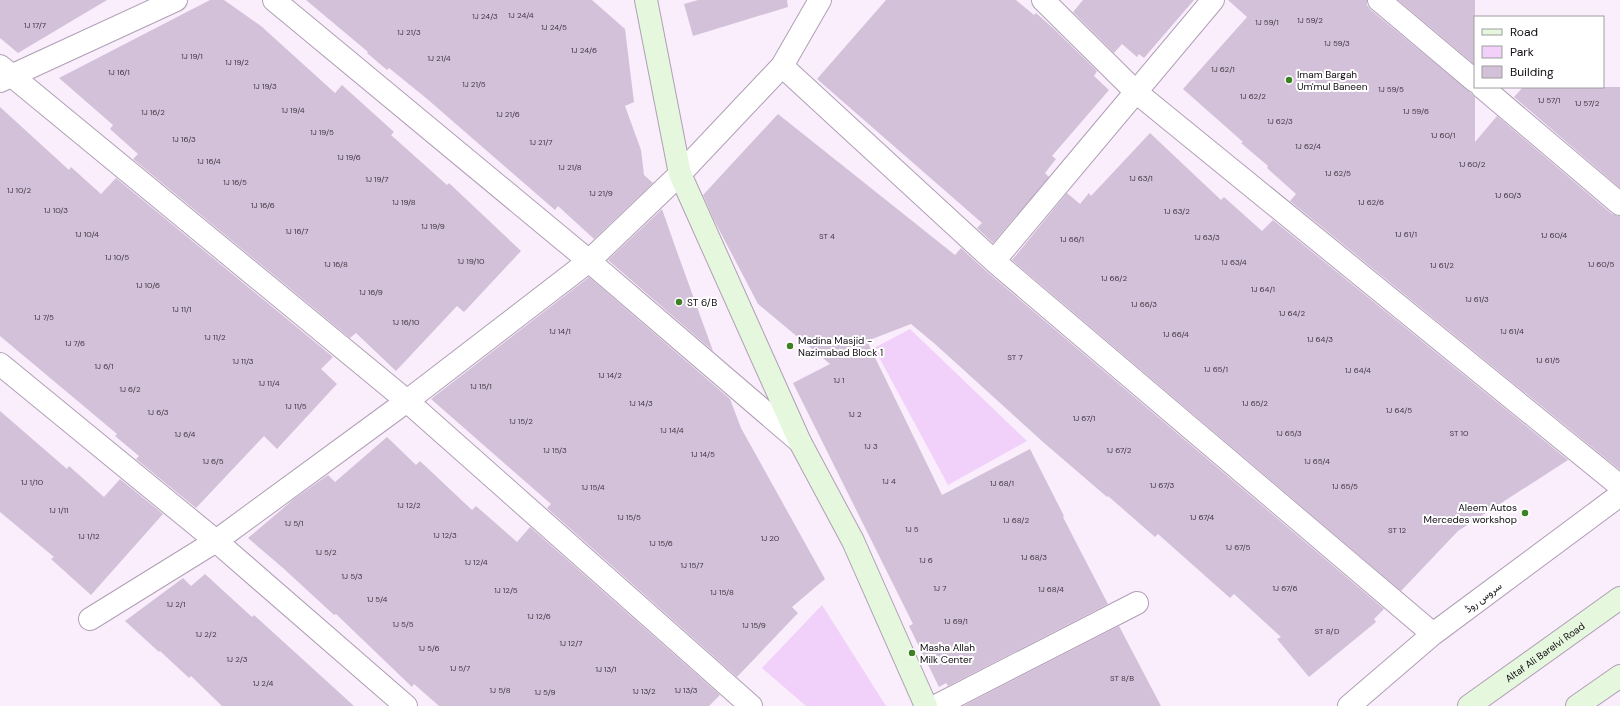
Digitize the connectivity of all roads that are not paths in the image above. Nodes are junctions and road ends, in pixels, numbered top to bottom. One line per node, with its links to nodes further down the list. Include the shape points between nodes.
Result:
1 (176, 0): 9 (street)
2 (274, 0): 15 (street)
3 (646, 0): 13 (street)
4 (820, 0): 8 (street)
5 (1043, 0): 12 (street)
6 (1213, 0): 12 (street)
7 (1379, 0): 10 (street)
8 (782, 66): 13 (street); 16 (street)
9 (4, 74): 18 (street)
10 (1474, 80)
11 (1483, 88): 14 (street)
12 (1136, 92): 16 (street); 20 (street)
13 (680, 174): 15 (street); 19 (street)
14 (1620, 204)
15 (589, 261): 18 (street); 19 (street)
16 (994, 261): 26 (street)
17 (0, 364): 22 (street)
18 (407, 401): 22 (street); 29 (street)
19 (800, 442): 30 (street, via 853,541)
20 (1620, 486)
21 (1620, 495): 26 (street, سروس روڈ)
22 (216, 541): 25 (street); 28 (street)
23 (1620, 598): 33 (street, Altaf Ali Barelvi Road)
24 (1137, 603): 31 (street)
25 (90, 619)
26 (1433, 634): 32 (street, سروس روڈ)
27 (1620, 676): 34 (street)
28 (406, 706)
29 (751, 706)
30 (926, 706)
31 (936, 706)
32 (1351, 706)
33 (1469, 706)
34 (1577, 706)

